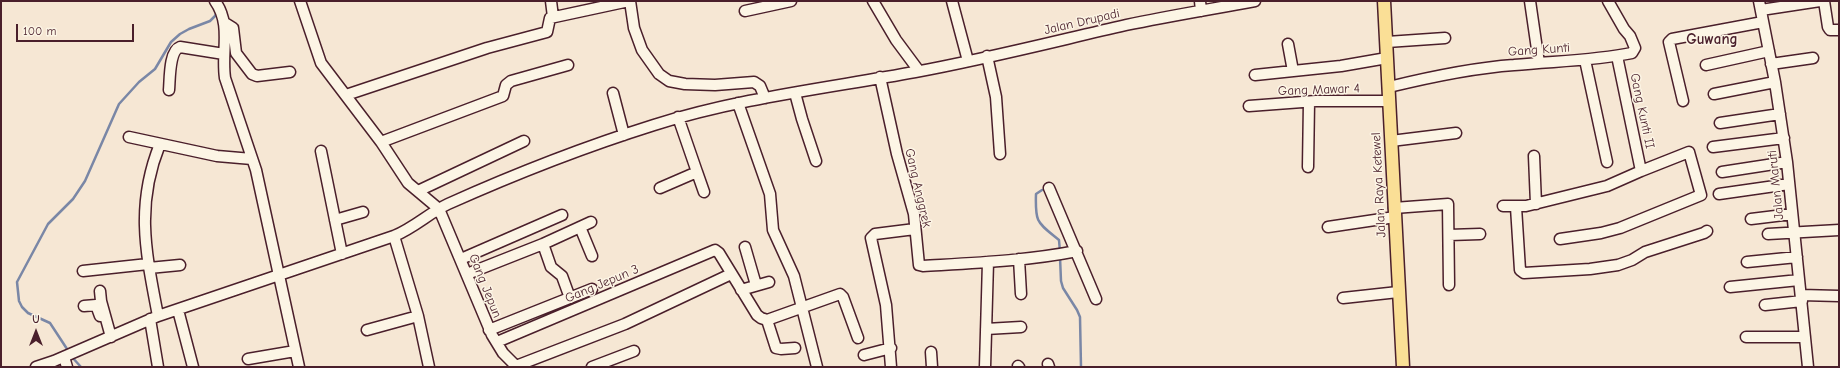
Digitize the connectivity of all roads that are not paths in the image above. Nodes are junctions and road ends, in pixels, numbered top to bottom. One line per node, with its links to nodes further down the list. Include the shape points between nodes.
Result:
1 (215, 1): 21 (street)
2 (300, 1): 49 (street, via 321,63)
3 (551, 1): 19 (street)
4 (630, 1): 15 (street); 50 (street, via 634,28 642,50 659,74 669,81 685,84 754,82 760,86)
5 (791, 1): 18 (street)
6 (873, 1): 40 (street)
7 (952, 1): 33 (street)
8 (1255, 1): 14 (street, Jalan Drupadi)
9 (1384, 1): 24 (main road, Jalan Raya Ketewel)
10 (1530, 1): 34 (street)
11 (1608, 1): 29 (street, Gang Kunti, via 1635,48 1632,53)
12 (1820, 1): 17 (street)
13 (1824, 1): 22 (street, via 1828,27 1830,30)
14 (1228, 4): 16 (street, Jalan Drupadi)
15 (582, 6): 19 (street)
16 (1200, 6): 28 (street, Jalan Drupadi, via 1129,25)
17 (1760, 6): 20 (street, Jalan Maruti)
18 (745, 11)
19 (553, 17): 49 (street, via 549,19 547,32 487,48)
20 (1763, 22): 26 (street, Jalan Maruti); 52 (street, via 1672,38 1668,42)
21 (225, 23): 27 (street); 39 (street, via 233,28 236,52 252,74 257,76)
22 (1839, 30)
23 (1445, 38): 24 (street)
24 (1387, 42): 30 (main road, Jalan Raya Ketewel)
25 (1288, 44): 38 (street)
26 (1769, 51): 35 (street); 36 (street, Jalan Maruti)
27 (224, 54): 45 (street, via 180,47 177,49 170,68); 71 (street, via 225,78)
28 (987, 56): 33 (street, Jalan Drupadi); 69 (street, via 996,96)
29 (1617, 56): 32 (street, Gang Kunti); 76 (street, Gang Kunti II)
30 (1388, 58): 38 (street); 44 (main road, Jalan Raya Ketewel)
31 (1813, 58): 36 (street)
32 (1585, 60): 34 (street, Gang Kunti); 73 (street)
33 (968, 61): 40 (street, Jalan Drupadi)
34 (1539, 64): 44 (street, Gang Kunti, via 1514,64 1450,72)
35 (1706, 64)
36 (1771, 64): 43 (street, Jalan Maruti)
37 (568, 65): 65 (street, via 510,81 506,84 503,96)
38 (1293, 71): 41 (street)
39 (290, 72)
40 (917, 72): 42 (street, Jalan Drupadi)
41 (1255, 75)
42 (880, 77): 47 (street, Jalan Drupadi); 98 (street, Gang Anggrek, via 897,154 914,214)
43 (1775, 82): 48 (street); 56 (street, Jalan Maruti)
44 (1389, 87): 51 (main road, Jalan Raya Ketewel)
45 (170, 90)
46 (613, 93): 60 (street)
47 (795, 93): 50 (street, Jalan Drupadi); 72 (street)
48 (1714, 94)
49 (346, 95): 65 (street)
50 (765, 98): 54 (street, Jalan Drupadi)
51 (1389, 101): 53 (street, Gang Mawar 4); 64 (main road, Jalan Raya Ketewel)
52 (1683, 101)
53 (1309, 102): 55 (street, Gang Mawar 4); 75 (street)
54 (738, 103): 57 (street, Jalan Drupadi); 140 (street, via 770,194 774,230 794,276)
55 (1249, 106)
56 (1780, 114): 58 (street); 62 (street, Jalan Maruti)
57 (678, 117): 60 (street, Jalan Drupadi); 77 (street)
58 (1720, 122)
59 (1456, 133): 64 (street)
60 (624, 135): 88 (street, Jalan Drupadi, via 491,185)
61 (129, 137): 66 (street)
62 (1784, 138): 67 (street); 74 (street, Jalan Maruti)
63 (524, 140): 82 (street)
64 (1391, 141): 90 (main road, Jalan Raya Ketewel)
65 (381, 142): 82 (street, via 408,183)
66 (160, 144): 71 (street, via 217,156); 118 (street, via 148,179 144,204)
67 (1714, 147)
68 (321, 151): 94 (street)
69 (1000, 154)
70 (1534, 156): 85 (street)
71 (252, 159): 122 (street)
72 (816, 161)
73 (1606, 162)
74 (1787, 162): 78 (street); 79 (street, Jalan Maruti)
75 (1308, 166)
76 (1642, 171): 85 (street, via 1607,186); 106 (street, via 1689,152 1701,195 1620,228)
77 (697, 172): 80 (street); 83 (street)
78 (1722, 172)
79 (1789, 184): 84 (street); 91 (street, Jalan Maruti)
80 (660, 188)
81 (1049, 188): 109 (street)
82 (418, 191): 88 (street)
83 (704, 192)
84 (1719, 194)
85 (1536, 204): 87 (street)
86 (1503, 206): 87 (street)
87 (1516, 207): 100 (street, via 1520,270 1524,273 1590,268 1627,262 1645,252)
88 (438, 209): 105 (street, Jalan Drupadi); 113 (street, Gang Jepun)
89 (363, 212): 94 (street)
90 (1394, 213): 97 (street); 104 (street, via 1446,203); 131 (main road, Jalan Raya Ketewel)
91 (1792, 214): 93 (street); 101 (street, Jalan Maruti)
92 (562, 215): 113 (street)
93 (1751, 219)
94 (335, 220): 110 (street)
95 (591, 222): 96 (street)
96 (580, 227): 107 (street); 111 (street)
97 (1328, 227)
98 (915, 229): 115 (street, Gang Anggrek, via 918,264 922,266); 155 (street, via 875,234 871,238 886,305)
99 (1839, 230): 101 (street)
100 (1707, 231)
101 (1794, 232): 103 (street); 112 (street, Jalan Maruti)
102 (1480, 234): 104 (street)
103 (1768, 234)
104 (1450, 235): 126 (street)
105 (394, 236): 110 (street, Jalan Drupadi); 142 (street)
106 (1560, 239)
107 (543, 244): 120 (street); 134 (street, via 551,267 562,276)
108 (745, 247): 125 (street)
109 (1077, 251): 114 (street, Gang Anggrek); 137 (street)
110 (342, 254): 122 (street, Jalan Drupadi)
111 (592, 256)
112 (1797, 257): 116 (street); 123 (street, Jalan Maruti)
113 (461, 259): 120 (street, Gang Jepun)
114 (1019, 259): 115 (street, Gang Anggrek); 132 (street)
115 (988, 262): 146 (street)
116 (1747, 262)
117 (180, 265): 118 (street)
118 (148, 266): 119 (street); 143 (street)
119 (83, 271)
120 (467, 274): 148 (street, Gang Jepun)
121 (731, 274): 129 (street); 153 (street, Gang Jepun 3, via 717,251); 169 (street, via 625,324)
122 (278, 276): 141 (street, Jalan Drupadi); 156 (street)
123 (1799, 280): 127 (street); 136 (street, Jalan Maruti)
124 (769, 282): 125 (street)
125 (756, 285): 129 (street)
126 (1449, 285)
127 (1730, 287)
128 (592, 289): 134 (street)
129 (741, 290): 144 (street, via 758,317)
130 (100, 291): 151 (street)
131 (1398, 292): 135 (street); 175 (main road, Jalan Raya Ketewel)
132 (1021, 294)
133 (1839, 296): 136 (street)
134 (570, 298): 148 (street)
135 (1343, 298)
136 (1801, 298): 138 (street); 150 (street, Jalan Maruti)
137 (1096, 299)
138 (1765, 305)
139 (84, 306): 151 (street, via 96,306)
140 (802, 306): 144 (street); 152 (street, via 842,294); 171 (street)
141 (178, 310): 143 (street, Jalan Drupadi); 166 (street)
142 (418, 316): 147 (street); 168 (street)
143 (154, 318): 151 (street, Jalan Drupadi); 165 (street)
144 (767, 320): 154 (street, via 776,348)
145 (1021, 327): 146 (street)
146 (986, 329): 174 (street)
147 (367, 330)
148 (489, 330): 153 (street, Gang Jepun)
149 (1746, 337): 150 (street)
150 (1805, 337): 176 (street, Jalan Maruti)
151 (109, 338): 159 (street, Jalan Drupadi)
152 (858, 338)
153 (497, 342): 169 (street, Gang Jepun)
154 (795, 348)
155 (891, 348): 160 (street); 172 (street)
156 (295, 351): 161 (street); 167 (street)
157 (634, 351): 170 (street)
158 (931, 352): 173 (street)
159 (69, 355): 162 (street, Jalan Drupadi); 164 (street)
160 (864, 355)
161 (248, 359)
162 (58, 364): 163 (street, Jalan Drupadi)
163 (36, 367)
164 (67, 367)
165 (158, 367)
166 (193, 367)
167 (299, 367)
168 (429, 367)
169 (516, 367)
170 (592, 367)
171 (817, 367)
172 (891, 367)
173 (932, 367)
174 (985, 367)
175 (1403, 367)
176 (1808, 367)

